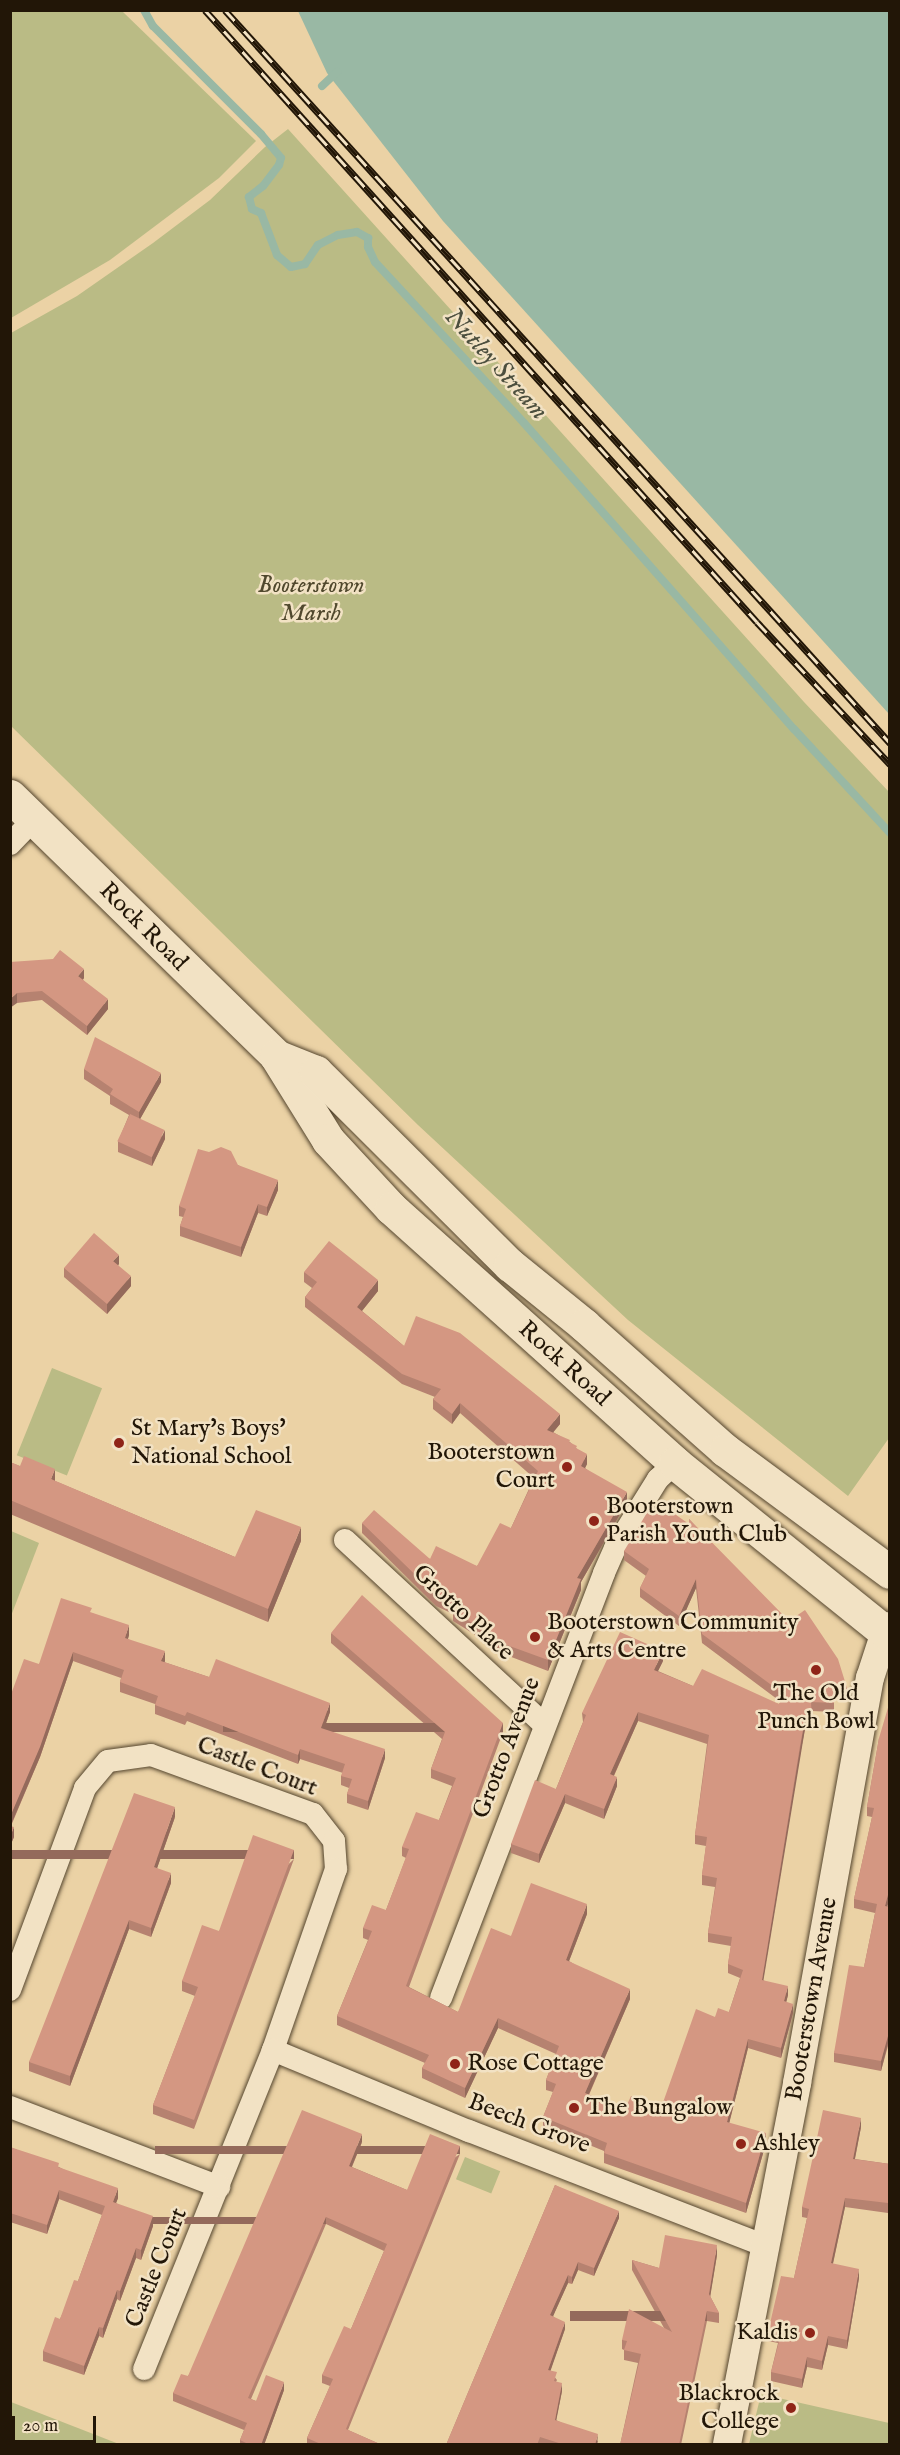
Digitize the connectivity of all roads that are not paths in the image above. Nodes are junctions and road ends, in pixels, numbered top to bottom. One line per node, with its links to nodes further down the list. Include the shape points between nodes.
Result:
1 (10, 796): 2 (main road, Rock Road)
2 (34, 819): 3 (street); 4 (main road, Rock Road)
3 (10, 844)
4 (276, 1056): 5 (main road, Rock Road, via 328,1140 391,1208); 7 (main road, Rock Road, via 316,1072 510,1265 725,1450)
5 (675, 1463): 8 (main road, Rock Road); 9 (street, Grotto Avenue, via 658,1479 615,1548)
6 (345, 1540): 9 (street, Grotto Place)
7 (890, 1572)
8 (888, 1631): 15 (street, Booterstown Avenue, via 870,1678)
9 (545, 1725): 11 (street, Grotto Avenue)
10 (10, 1990): 12 (street, Castle Court, via 85,1788 108,1761 151,1755 313,1814 334,1841 336,1869)
11 (441, 1998)
12 (273, 2050): 14 (street, Castle Court); 15 (street, Beech Grove)
13 (10, 2107): 14 (street, Castle Court)
14 (219, 2187): 16 (street, Castle Court)
15 (766, 2246): 17 (street, Booterstown Avenue)
16 (144, 2369)
17 (727, 2445)

